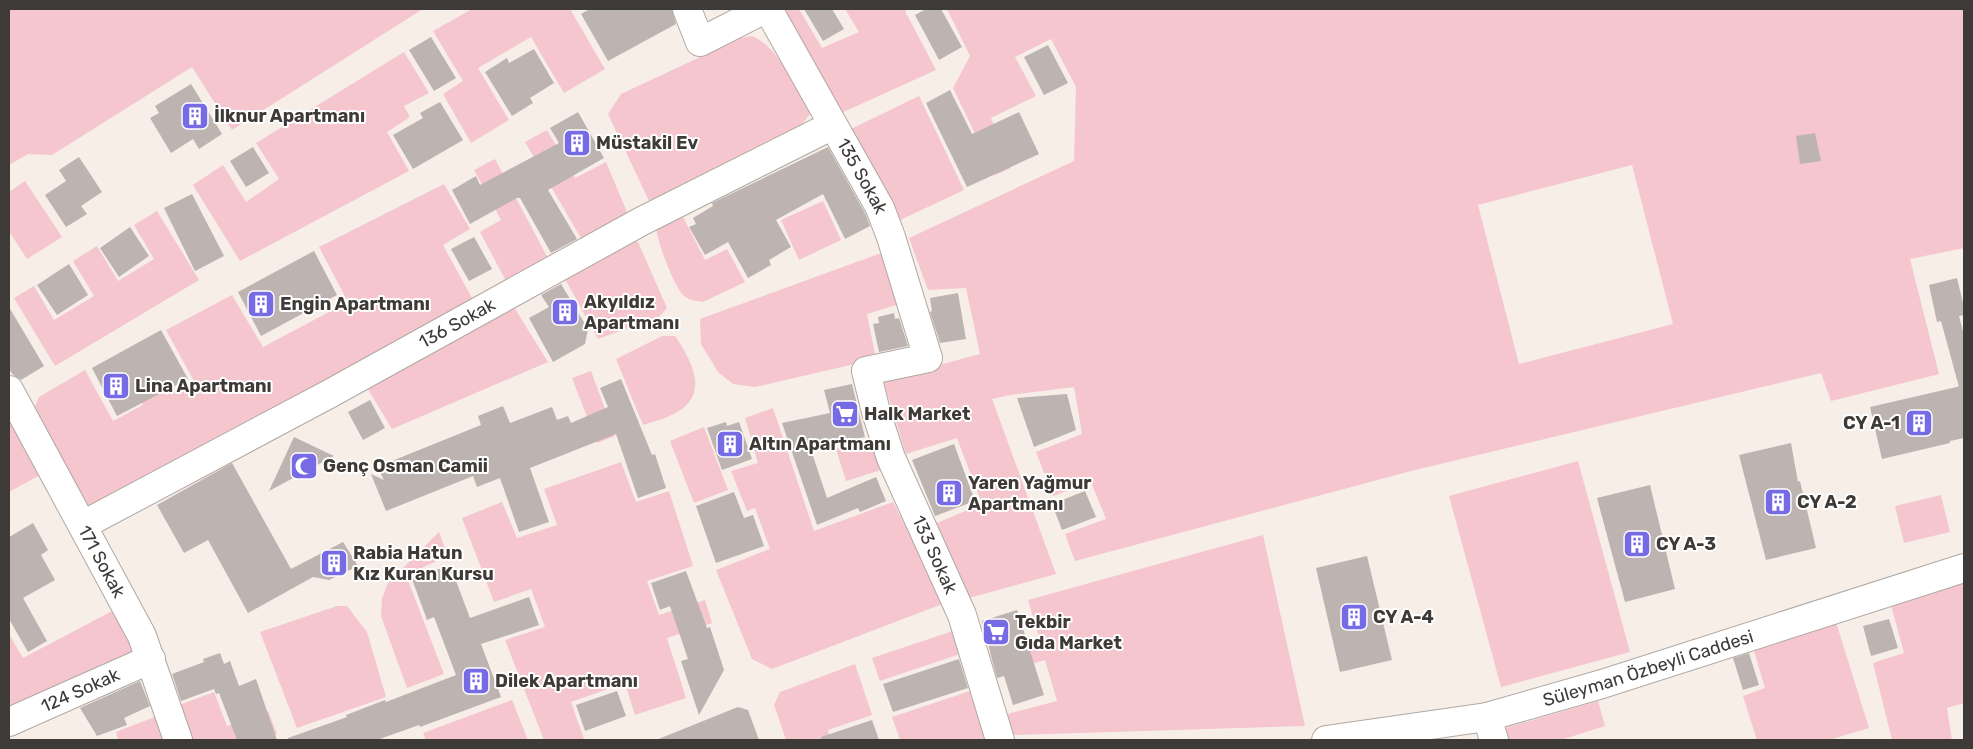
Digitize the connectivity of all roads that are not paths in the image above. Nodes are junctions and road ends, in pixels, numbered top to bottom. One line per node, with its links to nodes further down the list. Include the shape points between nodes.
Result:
1 (687, 9): 2 (street, via 700,42)
2 (766, 9): 3 (street, 135 Sokak)
3 (833, 125): 4 (street, 135 Sokak, via 880,208 928,358); 6 (street, 136 Sokak, via 642,221)
4 (866, 371): 12 (street, 133 Sokak, via 891,458 962,615)
5 (9, 390): 6 (street, 171 Sokak)
6 (83, 526): 8 (street, 171 Sokak, via 142,636)
7 (1964, 568): 10 (street, Süleyman Özbeyli Caddesi, via 1602,684)
8 (150, 659): 9 (street, 124 Sokak); 11 (street, 171 Sokak)
9 (9, 722)
10 (1490, 728): 13 (street, Süleyman Özbeyli Caddesi)
11 (178, 740)
12 (1000, 740)
13 (1326, 740)

